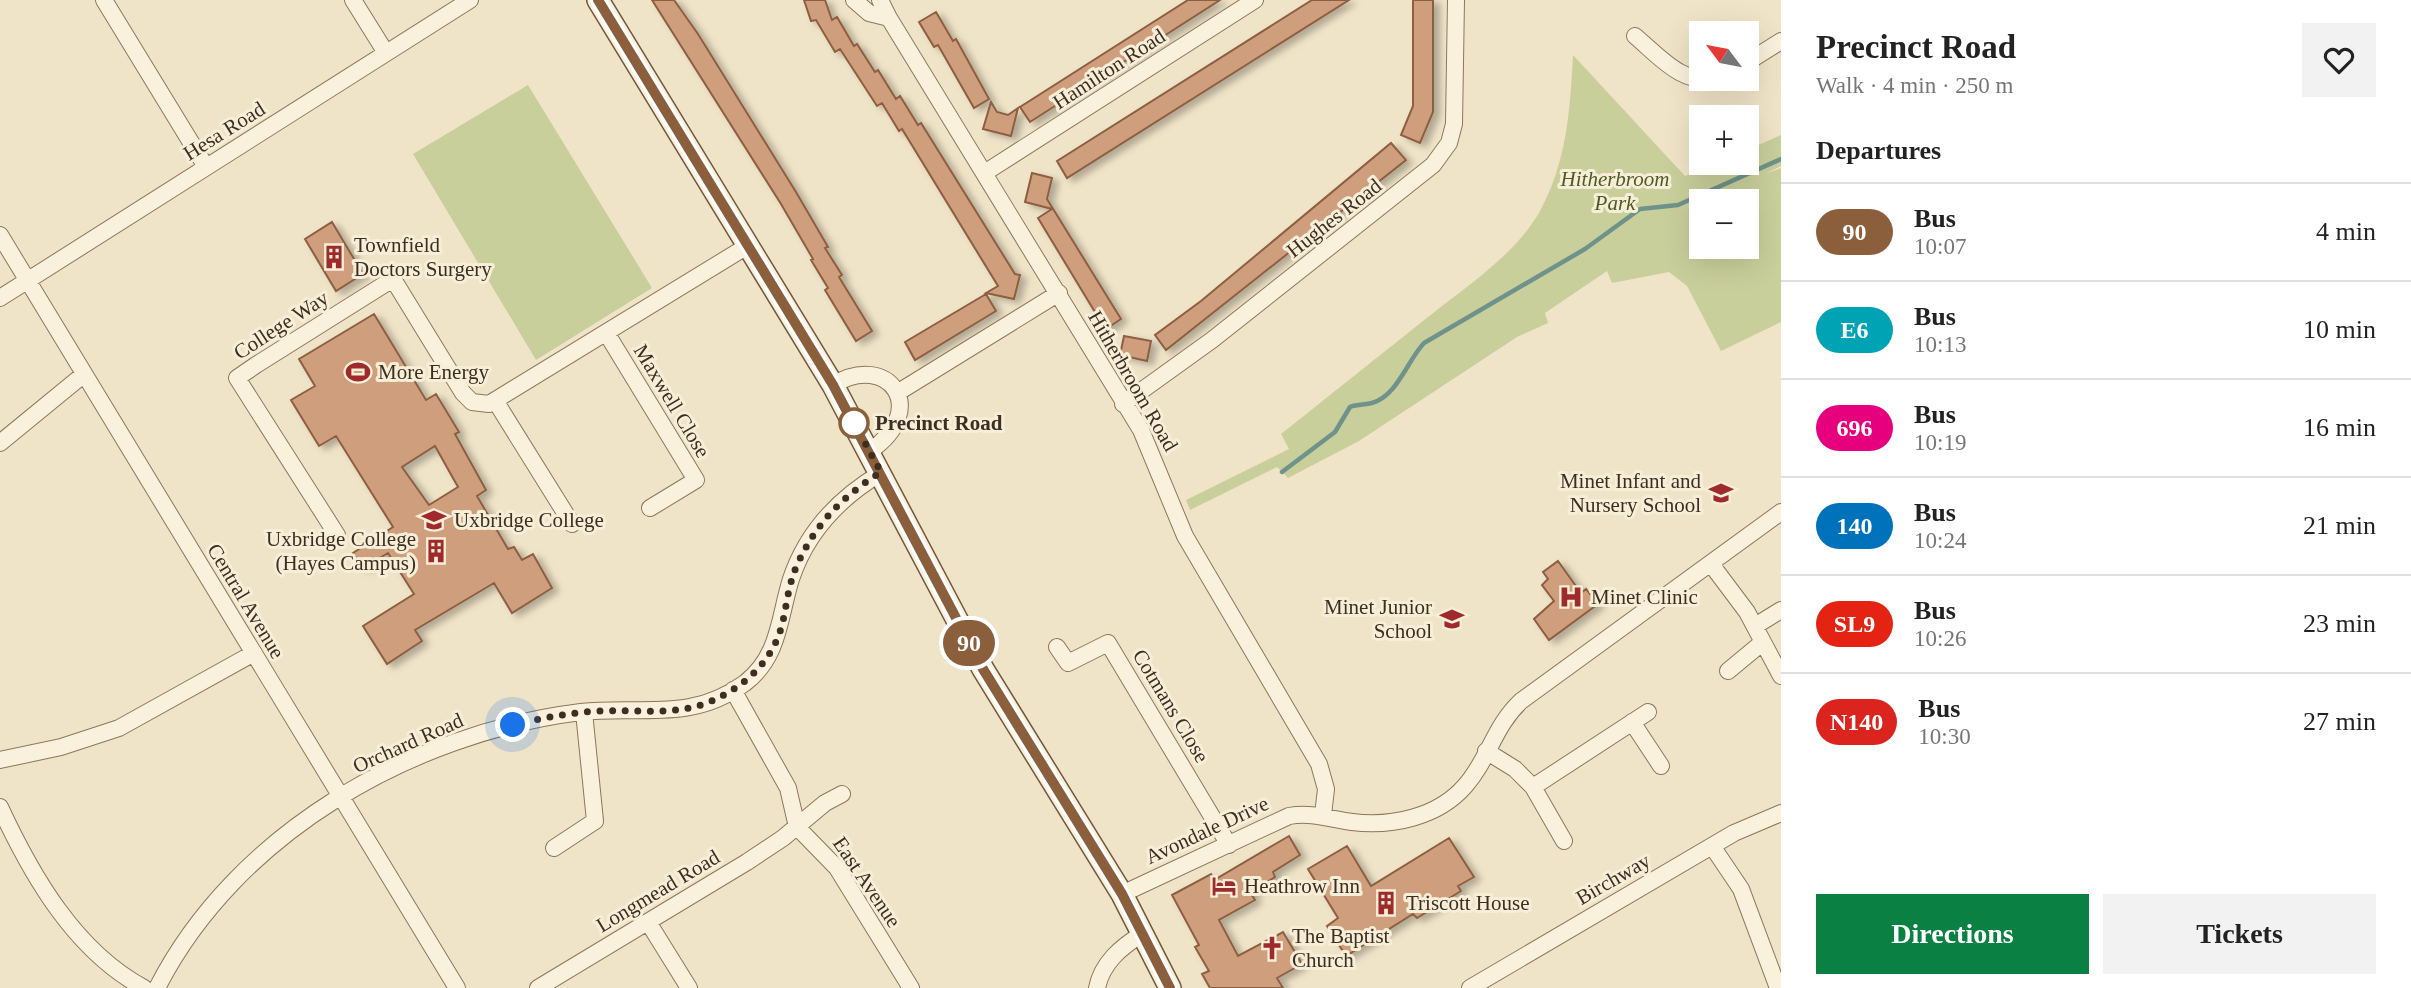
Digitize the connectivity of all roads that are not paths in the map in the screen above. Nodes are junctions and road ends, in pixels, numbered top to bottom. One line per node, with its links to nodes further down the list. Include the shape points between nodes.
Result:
1 (104, 0): 15 (street)
2 (353, 0): 12 (street)
3 (470, 0): 12 (street, Hesa Road)
4 (598, 0): 18 (street)
5 (854, 0): 9 (street, via 869,13)
6 (880, 0): 9 (street, Hitherbroom Road)
7 (1255, 0): 16 (street, Hamilton Road)
8 (1456, 0): 27 (street, Hughes Road, via 1454,124 1449,143 1433,165 1212,340)
9 (889, 18): 16 (street, Hitherbroom Road)
10 (1635, 36): 14 (street)
11 (1781, 41): 13 (street)
12 (386, 53): 15 (street, Hesa Road)
13 (1759, 55)
14 (1689, 77)
15 (206, 167): 19 (street, Hesa Road)
16 (986, 172): 20 (street, Hitherbroom Road)
17 (0, 235): 19 (street, Central Avenue)
18 (749, 245): 22 (street); 24 (street)
19 (27, 281): 21 (street, Hesa Road); 23 (street, Central Avenue)
20 (1059, 293): 25 (street); 27 (street, Hitherbroom Road)
21 (0, 298)
22 (607, 334): 26 (street); 31 (street, Maxwell Close, via 696,480)
23 (83, 375): 28 (street); 40 (street, Central Avenue)
24 (833, 385): 25 (street, via 848,378 873,376 887,381); 29 (street)
25 (897, 393): 29 (street, via 899,420)
26 (496, 402): 33 (street); 34 (street, College Way, via 482,405 467,398 393,279 237,378)
27 (1123, 404): 55 (street, Hitherbroom Road, via 1150,448 1185,536 1319,764 1326,789)
28 (0, 443)
29 (870, 451): 30 (street)
30 (881, 472): 43 (street, Orchard Road, via 848,495 817,528 790,581 773,647 755,674); 61 (street, via 983,669)
31 (650, 508)
32 (1781, 512): 35 (street, Avondale Drive)
33 (572, 524)
34 (337, 536)
35 (1711, 564): 37 (street); 47 (street, Avondale Drive, via 1521,701 1501,721)
36 (1781, 610): 37 (street)
37 (1755, 626): 38 (street)
38 (1763, 642): 41 (street); 42 (street)
39 (1057, 647): 58 (street, Cotmans Close, via 1068,663 1108,643)
40 (254, 653): 48 (street, via 111,731); 52 (street, Central Avenue)
41 (1727, 671)
42 (1781, 676)
43 (733, 690): 44 (street, Orchard Road, via 698,706 673,711); 56 (street, via 788,788)
44 (584, 712): 52 (street, Orchard Road, via 461,740 381,774); 60 (street, via 595,821)
45 (1648, 712): 46 (street)
46 (1632, 722): 49 (street); 50 (street)
47 (1486, 751): 50 (street); 55 (street, Avondale Drive, via 1463,788 1426,813 1374,823)
48 (0, 760)
49 (1661, 766)
50 (1533, 787): 57 (street)
51 (842, 794): 56 (street, Longmead Road)
52 (341, 798): 66 (street, Orchard Road, via 270,849 219,896); 67 (street, Central Avenue)
53 (0, 807): 65 (street, via 23,856 68,921 105,960)
54 (1781, 813): 59 (street, Birchway)
55 (1323, 815): 58 (street, Avondale Drive, via 1279,820)
56 (797, 827): 62 (street, Longmead Road); 70 (street, East Avenue, via 837,868)
57 (1564, 841)
58 (1230, 845): 61 (street, Avondale Drive)
59 (1712, 846): 64 (street, Birchway); 74 (street, via 1741,889)
60 (554, 848)
61 (1122, 894): 63 (street)
62 (648, 922): 68 (street, Longmead Road); 69 (street)
63 (1142, 934): 71 (street, via 1108,962); 72 (street)
64 (1490, 983): 73 (street, Birchway)
65 (144, 988)
66 (157, 988)
67 (457, 988)
68 (538, 988)
69 (689, 988)
70 (911, 988)
71 (1097, 988)
72 (1170, 988)
73 (1470, 988)
74 (1778, 988)

